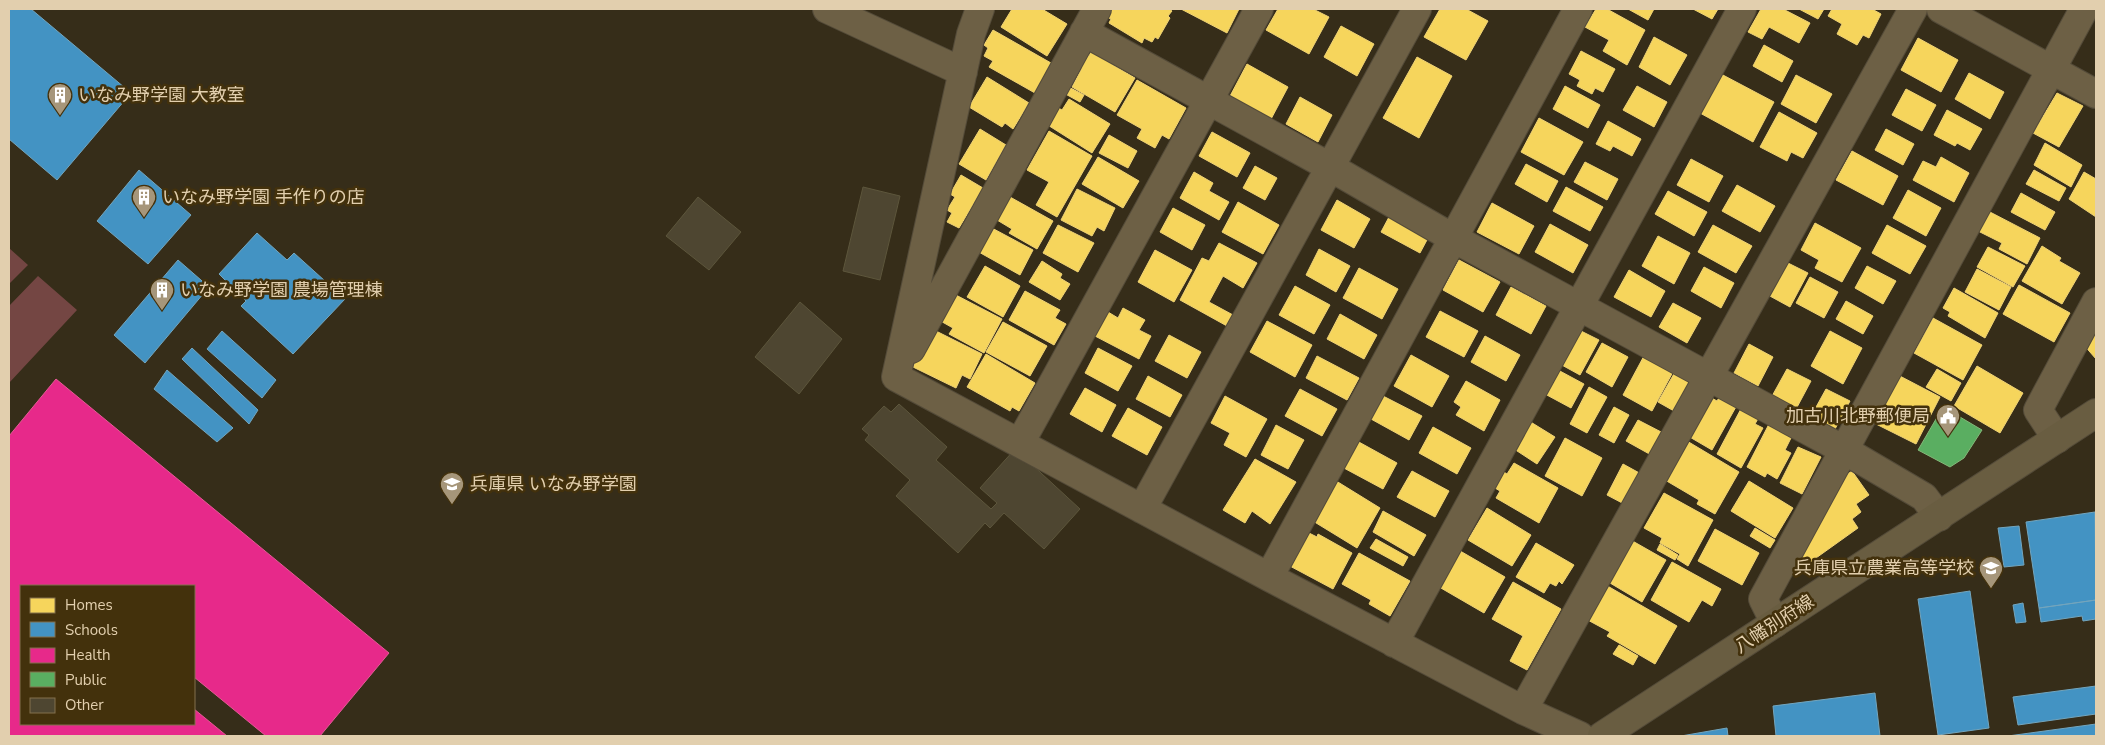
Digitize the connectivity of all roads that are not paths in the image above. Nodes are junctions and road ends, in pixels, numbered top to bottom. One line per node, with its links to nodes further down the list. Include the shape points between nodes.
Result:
1 (827, 9): 12 (street)
2 (980, 9): 12 (street)
3 (1259, 9): 14 (street)
4 (1418, 9): 15 (street)
5 (1578, 9): 16 (street)
6 (1742, 9): 18 (street)
7 (1913, 9): 19 (street)
8 (1942, 9): 11 (street)
9 (2084, 9): 11 (street)
10 (1090, 20): 14 (street); 20 (street)
11 (2051, 69): 13 (street); 24 (street)
12 (963, 72): 20 (street)
13 (2096, 94)
14 (1209, 100): 15 (street); 23 (street)
15 (1330, 167): 16 (street); 25 (street)
16 (1453, 238): 18 (street); 27 (street)
17 (2096, 302): 22 (street, via 2038,410)
18 (1579, 306): 19 (street); 29 (street)
19 (1708, 376): 24 (street); 30 (street)
20 (896, 377): 23 (street)
21 (2096, 413): 22 (main road, 八幡別府線)
22 (2057, 439): 26 (main road, 八幡別府線)
23 (1020, 443): 25 (street)
24 (1844, 450): 26 (street, via 1924,497); 28 (street, via 1763,599)
25 (1142, 508): 27 (street)
26 (1939, 517): 28 (main road, 八幡別府線)
27 (1269, 577): 29 (street)
28 (1775, 623): 32 (main road, 八幡別府線)
29 (1394, 642): 30 (street)
30 (1524, 710): 31 (street)
31 (1580, 736)
32 (1602, 736)

